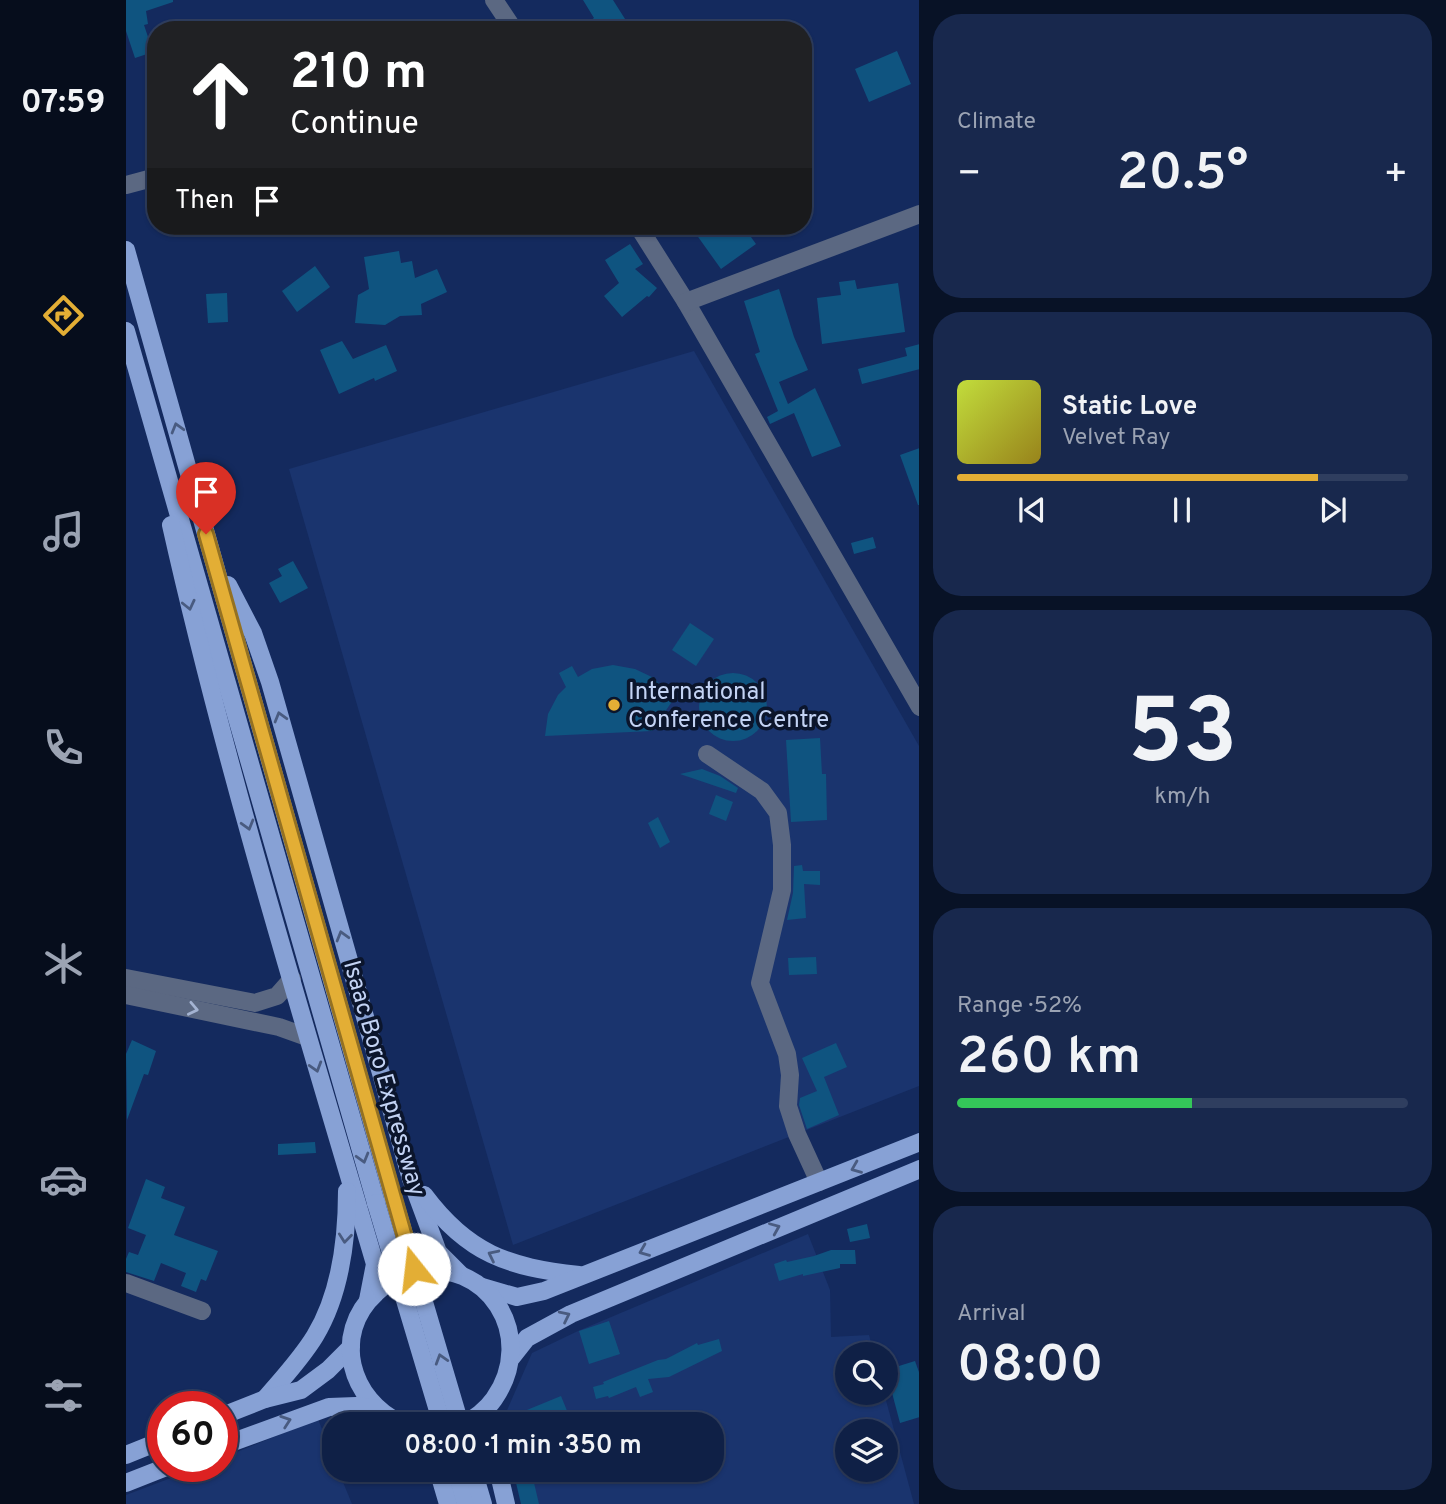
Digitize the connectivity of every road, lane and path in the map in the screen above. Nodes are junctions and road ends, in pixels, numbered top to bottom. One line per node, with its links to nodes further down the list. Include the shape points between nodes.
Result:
1 (494, 0): 2 (street)
2 (508, 21)
3 (147, 179): 4 (street)
4 (126, 185)
5 (919, 214): 8 (street)
6 (644, 235): 8 (street)
7 (126, 250): 11 (main road, one-way to 7)
8 (686, 302): 12 (street)
9 (126, 331): 10 (main road, Isaac Boro Expressway)
10 (165, 466): 15 (main road, one-way to 15, via 165,499 206,678); 23 (main road, Isaac Boro Expressway, one-way to 23)
11 (214, 560): 21 (main road, one-way to 11, via 270,682 247,620); 23 (main road, Isaac Boro Expressway, via 289,824)
12 (919, 707)
13 (707, 754): 22 (street, via 762,791 778,813 782,890 760,983 787,1054 788,1106)
14 (126, 978): 15 (street, via 255,1003 277,996)
15 (292, 979): 17 (main road)
16 (126, 995): 17 (street, one-way to 17)
17 (307, 1037): 20 (main road, one-way to 20)
18 (919, 1142): 22 (main road, one-way to 22)
19 (919, 1169): 31 (main road, one-way to 19, via 527,1338 570,1314)
20 (348, 1170): 28 (main road, via 375,1264); 32 (main road, one-way to 32, via 342,1263 331,1298 316,1334)
21 (411, 1179): 24 (main road, via 438,1252); 25 (main road, one-way to 21, via 535,1270 480,1248 458,1234)
22 (819, 1182): 25 (main road, one-way to 25)
23 (384, 1200): 36 (main road, Isaac Boro Expressway, bridge); 37 (main road, Isaac Boro Expressway, one-way to 23, bridge)
24 (460, 1274): 27 (main road); 28 (main road, via 435,1269 410,1272 387,1282)
25 (582, 1275): 27 (main road, via 517,1297)
26 (126, 1283): 29 (street)
27 (482, 1287): 31 (main road, via 499,1306 509,1329)
28 (368, 1300): 30 (main road, via 356,1322)
29 (202, 1311)
30 (351, 1347): 32 (main road, via 301,1390); 33 (main road, via 354,1373 366,1398)
31 (512, 1357): 38 (main road)
32 (265, 1399): 34 (main road)
33 (378, 1409): 35 (main road); 39 (main road, one-way to 33, via 329,1407)
34 (238, 1410)
35 (381, 1412)
36 (439, 1412)
37 (457, 1412)
38 (491, 1412)
39 (238, 1440)
40 (147, 1446): 41 (main road)
41 (126, 1455)
42 (147, 1475): 47 (main road)
43 (450, 1482): 48 (main road)
44 (461, 1482): 48 (main road)
45 (471, 1482): 48 (main road)
46 (501, 1482): 49 (main road)
47 (126, 1483)
48 (468, 1501)
49 (506, 1504)

